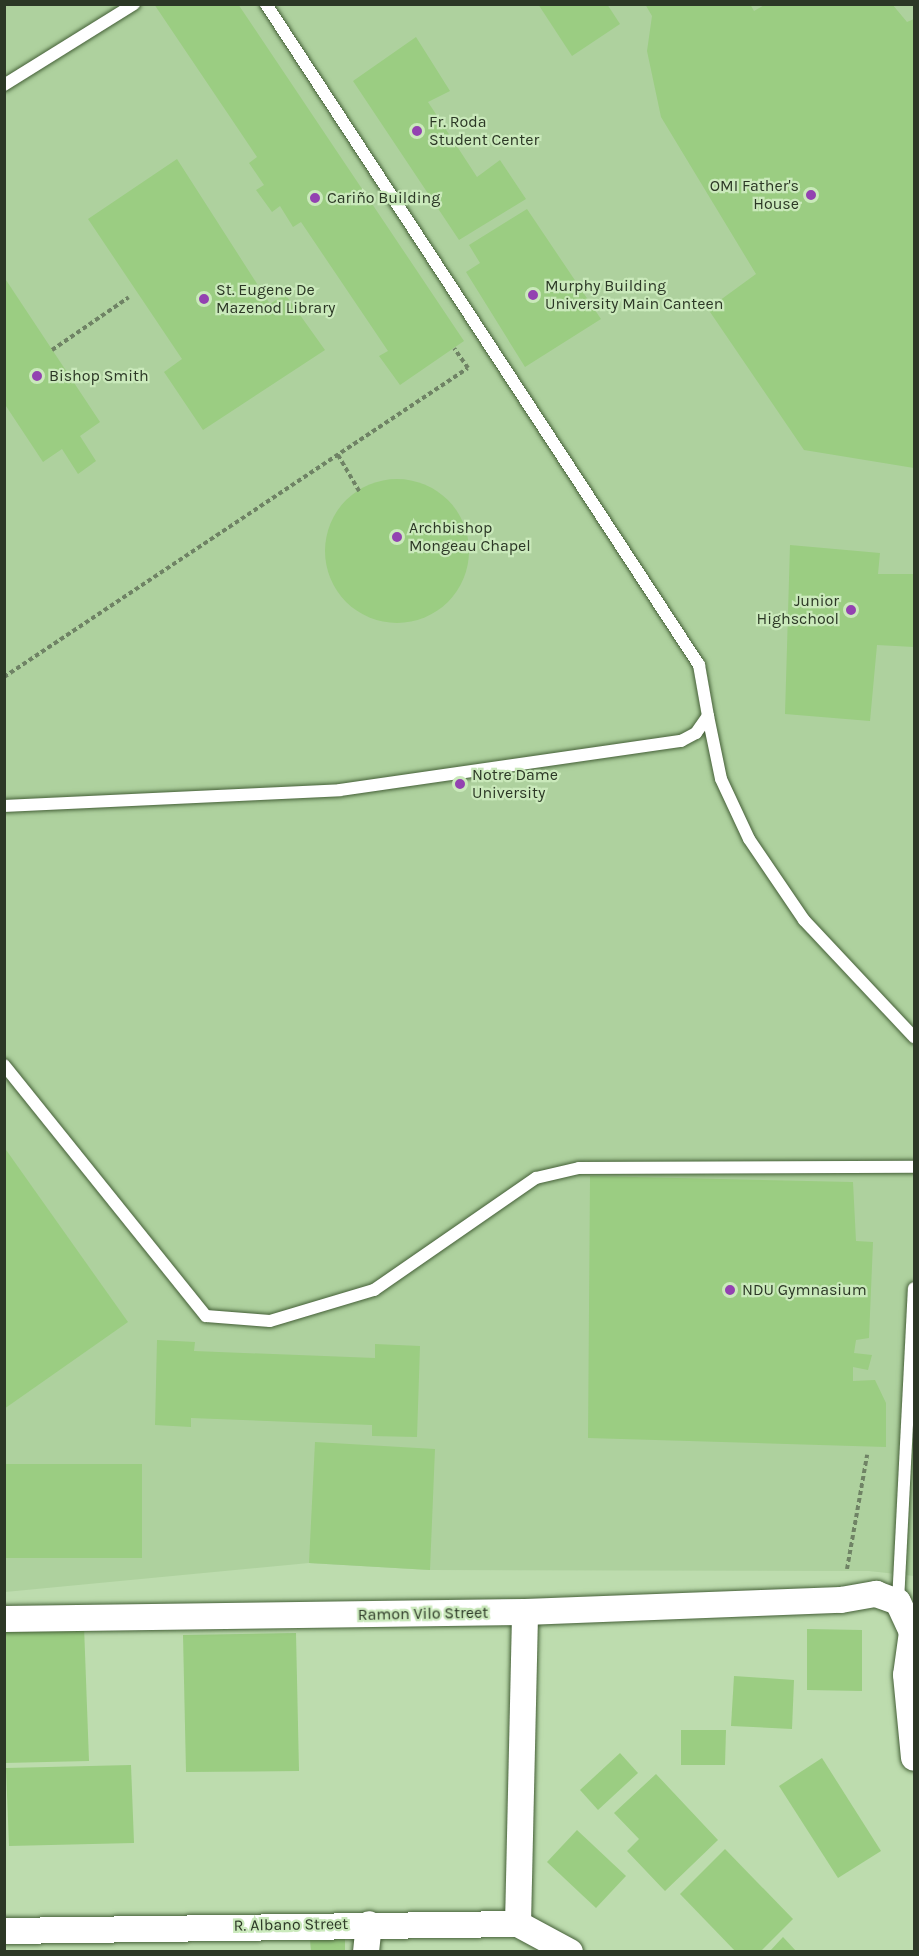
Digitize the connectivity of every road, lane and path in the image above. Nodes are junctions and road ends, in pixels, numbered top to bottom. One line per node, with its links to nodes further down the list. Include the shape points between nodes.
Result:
1 (134, 4): 3 (lane)
2 (266, 4): 10 (lane, via 699,665)
3 (4, 85)
4 (129, 297): 6 (path)
5 (454, 348): 7 (path, via 468,368)
6 (52, 350)
7 (338, 454): 8 (path); 9 (path)
8 (359, 491)
9 (4, 677)
10 (708, 716): 11 (lane, via 696,733 681,741 340,790); 12 (lane, via 721,779 749,838 804,920)
11 (4, 806)
12 (915, 1037)
13 (4, 1065): 14 (lane, via 206,1316 270,1321 374,1290 536,1178 579,1168)
14 (915, 1167)
15 (915, 1288): 16 (lane)
16 (912, 1382): 19 (lane)
17 (867, 1455): 18 (path)
18 (841, 1600): 19 (street, Ramon Vilo Street, via 876,1594); 20 (street, Ramon Vilo Street)
19 (898, 1602): 22 (street, via 912,1632 906,1675)
20 (525, 1612): 21 (street, Ramon Vilo Street); 24 (street)
21 (4, 1619)
22 (915, 1758)
23 (369, 1924): 24 (street, R. Albano Street); 25 (street, R. Albano Street); 26 (street)
24 (518, 1924): 27 (street, R. Albano Street)
25 (4, 1931)
26 (366, 1952)
27 (570, 1952)

